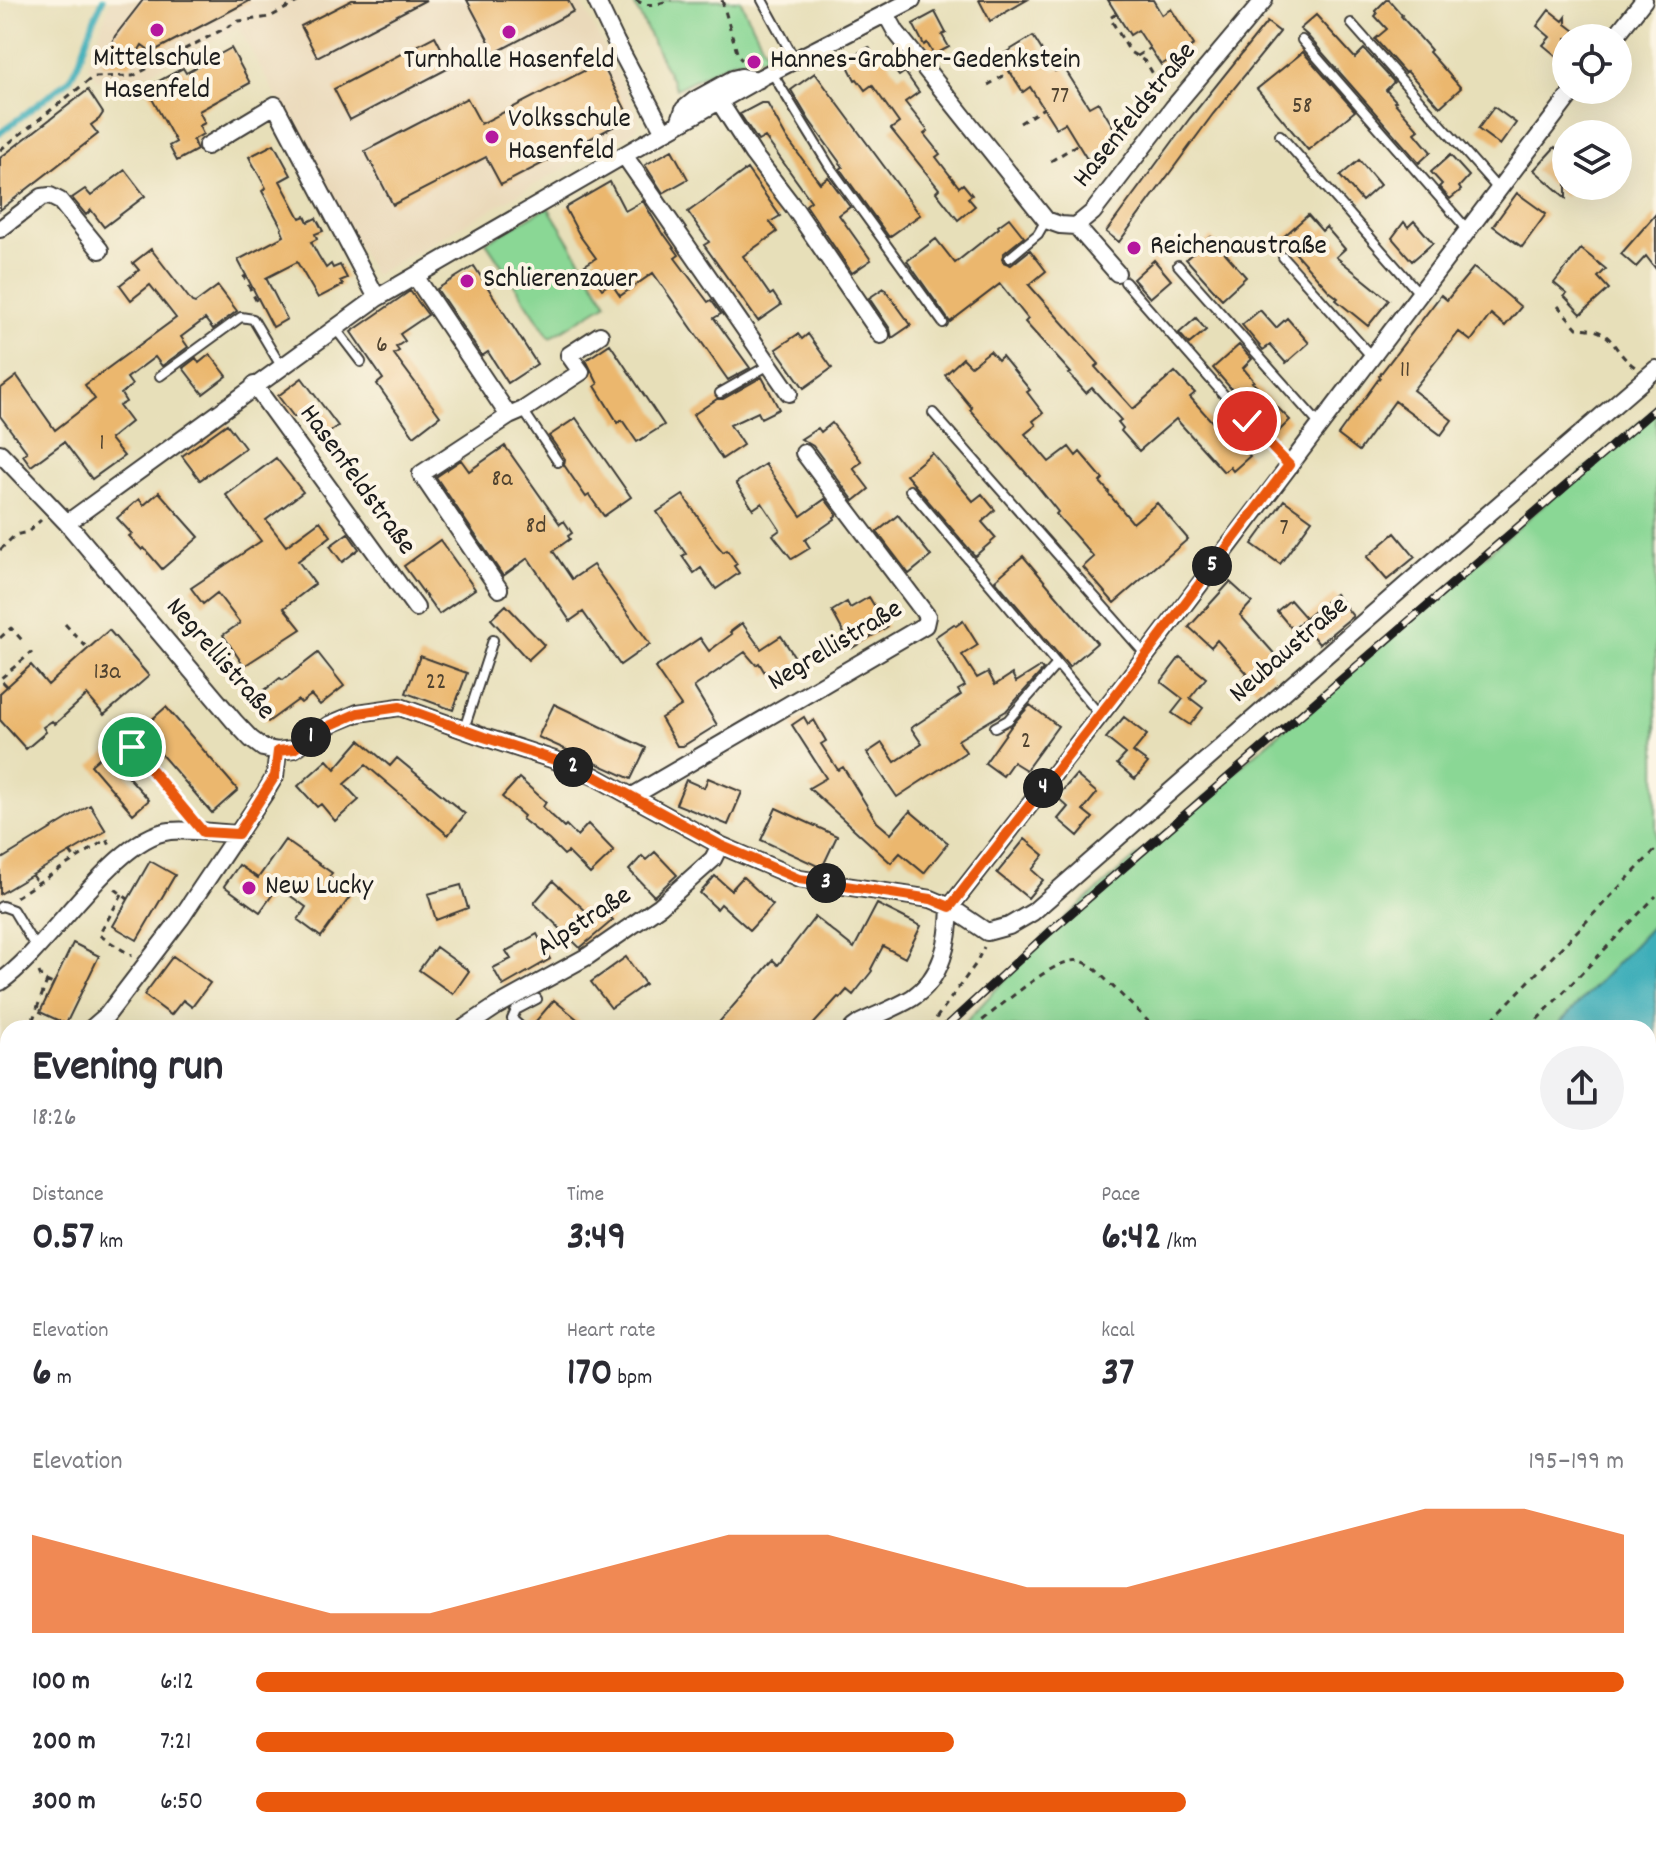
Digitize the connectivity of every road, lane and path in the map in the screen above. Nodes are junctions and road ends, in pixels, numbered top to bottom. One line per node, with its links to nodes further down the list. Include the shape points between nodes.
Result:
1 (301, 0): 31 (path, via 270,17 239,21 133,76 93,77)
2 (596, 0): 27 (street)
3 (636, 0): 4 (path, via 652,5)
4 (671, 0)
5 (722, 0): 19 (path, via 738,56)
6 (762, 0): 17 (lane)
7 (912, 0): 10 (street)
8 (1264, 0): 24 (street, Hasenfeldstraße)
9 (1644, 0): 13 (street)
10 (886, 14): 17 (street); 35 (street)
11 (1116, 14): 16 (path, via 1110,18)
12 (1351, 23): 34 (lane)
13 (1625, 24)
14 (1302, 40): 38 (lane)
15 (1150, 48): 16 (path)
16 (1137, 56): 24 (path)
17 (795, 60): 19 (street)
18 (1010, 72): 20 (path)
19 (764, 77): 21 (street); 25 (street, via 741,77 720,86 684,109); 48 (lane)
20 (988, 85)
21 (719, 101): 25 (street); 51 (street)
22 (1563, 104): 34 (street)
23 (1044, 108): 26 (path)
24 (1173, 108): 36 (street, Hasenfeldstraße, via 1093,212)
25 (679, 123): 27 (street)
26 (1020, 123)
27 (664, 132): 32 (street)
28 (1280, 135): 45 (lane)
29 (1078, 144): 33 (path)
30 (207, 146): 46 (street, via 275,105)
31 (0, 150)
32 (624, 155): 43 (street); 54 (street)
33 (1051, 161)
34 (1498, 189): 38 (street)
35 (1046, 220): 36 (street, Hasenfeldstraße); 41 (lane, via 1038,234)
36 (1076, 226): 44 (street, Hasenfeldstraße)
37 (0, 229): 39 (street, via 50,196)
38 (1467, 229): 45 (street)
39 (100, 250)
40 (1283, 257): 52 (lane)
41 (1009, 258)
42 (1178, 265): 63 (lane)
43 (415, 276): 46 (street); 61 (street)
44 (1121, 277): 67 (lane)
45 (1419, 293): 52 (street)
46 (377, 298): 49 (street)
47 (1558, 306): 56 (path, via 1577,328 1595,328 1628,362)
48 (943, 323)
49 (335, 327): 53 (lane); 55 (street)
50 (600, 335): 61 (street, Hasenfeldstraße, via 569,355 581,372)
51 (881, 335)
52 (1371, 356): 63 (street)
53 (361, 362)
54 (769, 365): 59 (lane); 60 (street)
55 (281, 366): 57 (lane, via 253,319 241,317); 58 (street)
56 (1652, 372): 102 (street, Neubaustraße, via 1033,912)
57 (160, 376)
58 (254, 385): 70 (street); 73 (street, Hasenfeldstraße)
59 (720, 393)
60 (789, 393)
61 (516, 413): 66 (lane); 72 (street, Hasenfeldstraße, via 421,474)
62 (933, 413): 80 (lane)
63 (1320, 425): 67 (street)
64 (0, 453): 69 (street, Negrellistraße)
65 (804, 453): 88 (street, Negrellistraße, via 927,616 925,625)
66 (558, 462)
67 (1289, 465): 80 (street)
68 (910, 490): 81 (lane)
69 (53, 509): 70 (street, Negrellistraße); 71 (path)
70 (67, 523): 87 (street, Negrellistraße, via 234,721 263,748)
71 (0, 550)
72 (499, 589)
73 (416, 608)
74 (65, 624): 78 (path)
75 (0, 638): 76 (path, via 11,628)
76 (22, 640)
77 (493, 640): 85 (lane)
78 (88, 649)
79 (32, 652): 82 (path, via 0,679)
80 (1146, 655): 83 (street)
81 (1057, 664): 83 (lane); 84 (lane, via 1008,720)
82 (7, 686)
83 (1100, 715): 101 (street)
84 (995, 727)
85 (464, 729): 87 (street, Negrellistraße, via 400,707 358,713 294,749); 88 (street, Negrellistraße, via 567,764)
86 (132, 747): 89 (lane)
87 (278, 751): 90 (street, via 275,776)
88 (631, 797): 91 (street, Negrellistraße)
89 (203, 832): 90 (street); 95 (street, via 168,831 142,840)
90 (238, 834): 104 (street)
91 (720, 845): 101 (street, Negrellistraße, via 799,879 931,899); 110 (street, Alpstraße, via 713,859 650,914)
92 (1656, 849): 116 (path)
93 (70, 852): 94 (path)
94 (75, 859): 95 (path, via 107,839); 97 (path)
95 (117, 861): 103 (street)
96 (32, 875): 97 (path)
97 (38, 883): 100 (path)
98 (122, 894): 104 (path, via 99,935)
99 (1656, 896): 117 (path)
100 (1, 906): 103 (lane, via 13,910)
101 (950, 907): 102 (street); 112 (street, via 946,951 926,986)
102 (987, 932): 113 (path, via 988,941 975,965)
103 (36, 948): 106 (street)
104 (145, 965): 109 (street)
105 (47, 981): 108 (path)
106 (0, 982)
107 (537, 999): 111 (lane, via 516,1010)
108 (33, 1020)
109 (101, 1020)
110 (476, 1020)
111 (513, 1020)
112 (866, 1020)
113 (935, 1020)
114 (983, 1020): 115 (path, via 1049,969 1071,961 1094,968)
115 (1147, 1020)
116 (1492, 1020)
117 (1537, 1020)

